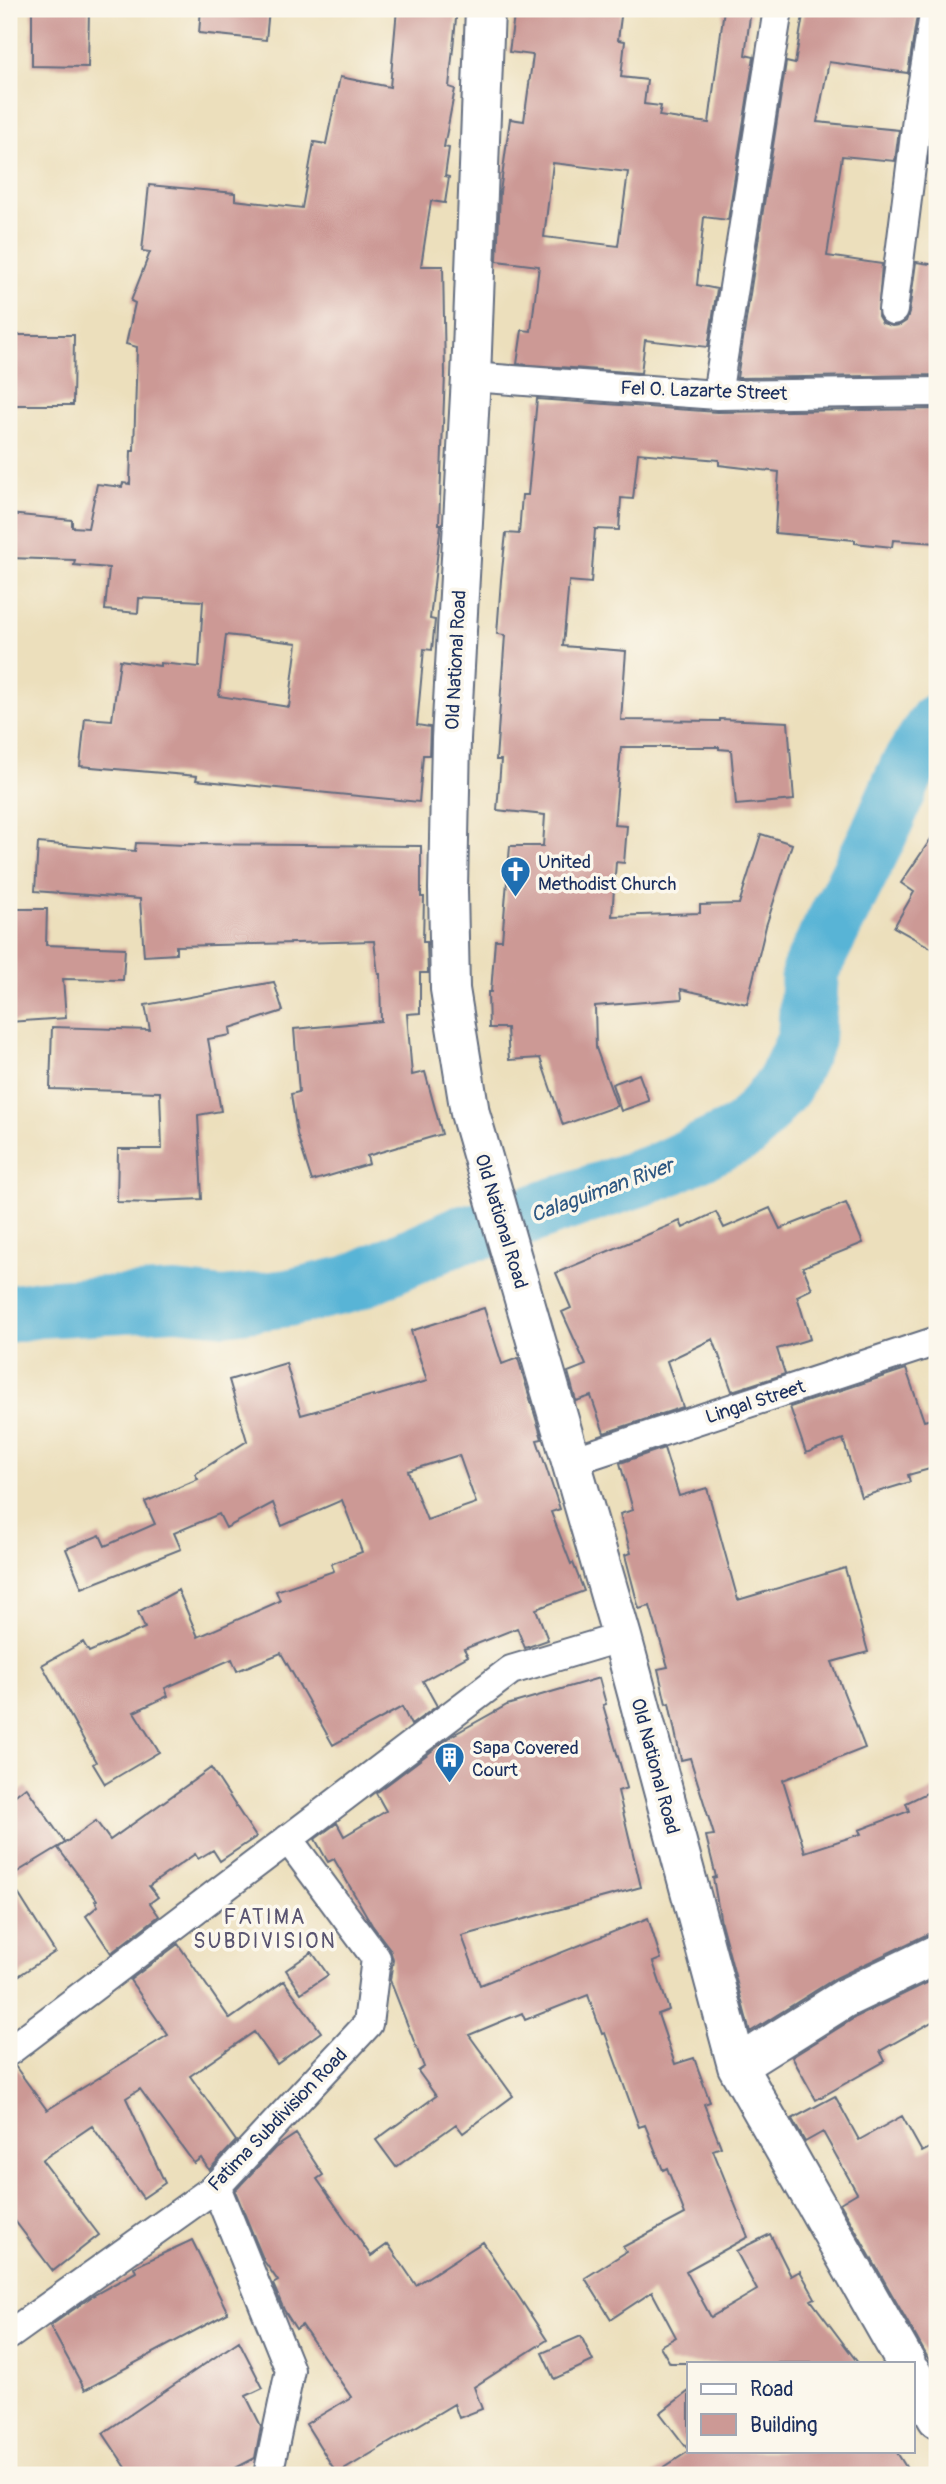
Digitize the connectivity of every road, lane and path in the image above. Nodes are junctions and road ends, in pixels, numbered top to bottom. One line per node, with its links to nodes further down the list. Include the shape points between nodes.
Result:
1 (485, 9): 5 (main road, Old National Road)
2 (778, 9): 7 (street)
3 (935, 9): 4 (street)
4 (893, 310)
5 (471, 377): 7 (street, Fel O. Lazarte Street); 9 (main road, Old National Road, via 451,739 450,989 470,1113)
6 (937, 392): 7 (street, Fel O. Lazarte Street)
7 (717, 395)
8 (937, 1341): 9 (street, Lingal Street)
9 (572, 1461): 10 (main road, Old National Road)
10 (622, 1637): 11 (street, via 512,1671); 14 (main road, Old National Road)
11 (288, 1839): 13 (street); 15 (street, Fatima Subdivision Road, via 376,1958 368,2024)
12 (937, 1954): 14 (main road, via 845,1998)
13 (9, 2051)
14 (737, 2066): 17 (main road, Old National Road)
15 (216, 2187): 16 (street, Fatima Subdivision Road); 20 (street, via 290,2370)
16 (9, 2335)
17 (905, 2362)
18 (914, 2377): 19 (main road)
19 (937, 2418)
20 (268, 2475)

